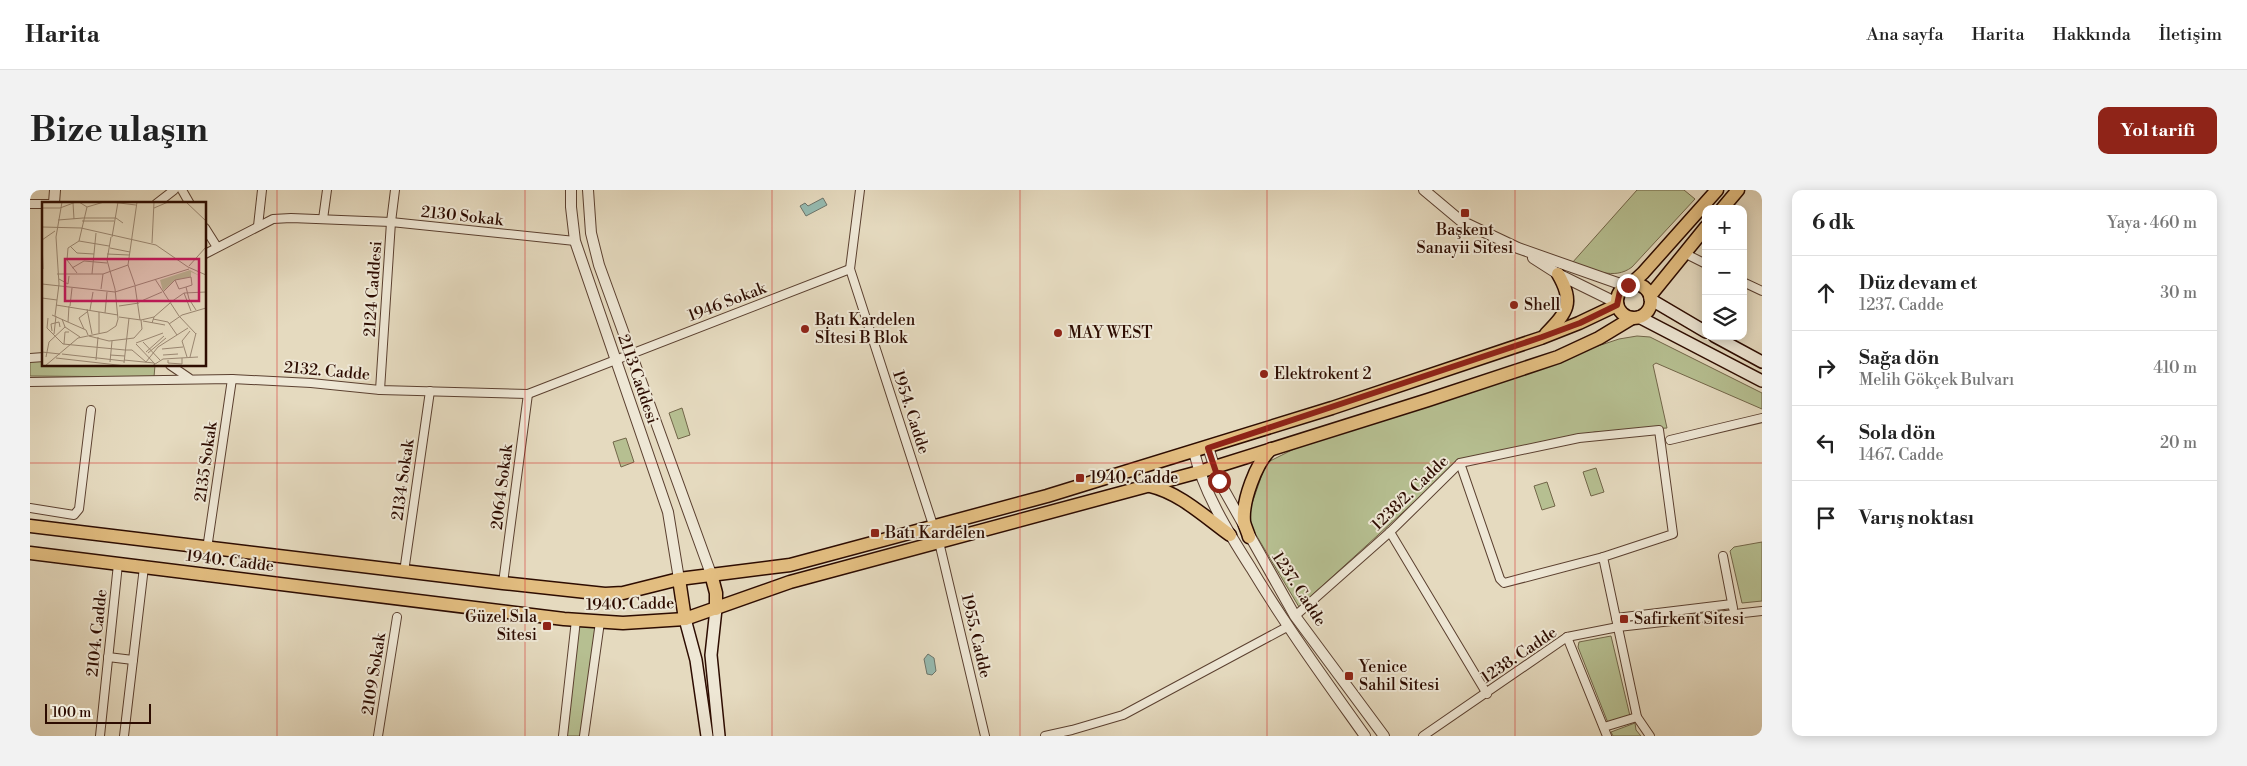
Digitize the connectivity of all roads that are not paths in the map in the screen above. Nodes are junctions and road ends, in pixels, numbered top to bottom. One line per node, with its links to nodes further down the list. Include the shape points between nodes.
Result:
1 (174, 190): 12 (street)
2 (182, 190): 13 (street)
3 (262, 190): 17 (street)
4 (327, 190): 15 (street)
5 (395, 190): 16 (street, 2124 Caddesi)
6 (571, 190): 20 (street, 2113 Caddesi)
7 (588, 190): 37 (street, 2113 Caddesi, via 591,233 599,265)
8 (860, 190): 26 (street, 1954. Cadde)
9 (1424, 190): 22 (street, via 1461,221)
10 (1717, 190): 29 (main road, via 1643,273)
11 (1738, 190): 14 (main road)
12 (159, 202)
13 (189, 202)
14 (1725, 205)
15 (323, 219): 16 (street, 2130 Sokak); 17 (street, 2130 Sokak, via 273,219)
16 (391, 222): 20 (street, 2130 Sokak); 45 (street, 2124 Caddesi)
17 (258, 226): 21 (street, 2130 Sokak)
18 (206, 230): 21 (street)
19 (1702, 232): 24 (main road)
20 (575, 241): 38 (street, 2113 Caddesi)
21 (217, 246): 23 (street, 2130 Sokak)
22 (1518, 248): 27 (street); 29 (street)
23 (206, 253)
24 (1684, 253): 25 (street); 31 (main road)
25 (1702, 262)
26 (850, 269): 37 (street, 1946 Sokak); 59 (street, 1954. Cadde)
27 (1558, 274): 32 (street); 35 (main road, via 1566,288 1565,311)
28 (1747, 284): 30 (street)
29 (1628, 285): 31 (main road, via 1644,287); 32 (main road, via 1620,291)
30 (1762, 291)
31 (1650, 297): 33 (main road, via 1649,308); 34 (main road)
32 (1617, 304): 33 (main road, via 1622,314); 35 (main road, 1940. Cadde)
33 (1635, 317): 43 (main road); 52 (main road, 1940. Cadde, via 1558,357)
34 (1702, 330)
35 (1542, 337): 51 (main road, 1940. Cadde)
36 (1721, 340): 39 (main road)
37 (631, 354): 38 (street, 1946 Sokak); 72 (street, 2113 Caddesi)
38 (615, 360): 47 (street, 2132. Cadde); 73 (street, 2113 Caddesi, via 668,512)
39 (1762, 362)
40 (171, 366): 41 (street)
41 (189, 378): 42 (street, 2132. Cadde); 44 (street, 2132. Cadde)
42 (232, 379): 45 (street, 2132. Cadde); 65 (street, 2135 Sokak)
43 (1762, 381)
44 (30, 382)
45 (380, 390): 46 (street, 2132. Cadde)
46 (430, 391): 47 (street, 2132. Cadde); 71 (street, 2134 Sokak)
47 (528, 394): 74 (street, 2064 Sokak)
48 (91, 410): 58 (street, via 79,509 74,515)
49 (1762, 418): 50 (street)
50 (1670, 440)
51 (1208, 448): 53 (main road, 1940. Cadde); 55 (street, 1237. Cadde)
52 (1272, 448): 55 (main road, 1940. Cadde); 63 (main road, via 1256,470 1246,506 1244,522)
53 (1194, 452): 56 (street, 1237. Cadde); 59 (main road, 1940. Cadde)
54 (1460, 464): 61 (street, 1238/2. Cadde); 68 (street, via 1504,584); 68 (street, 1238/2. Cadde, via 1579,438 1659,430 1673,534)
55 (1213, 466): 56 (main road, 1940. Cadde); 63 (street, 1237. Cadde)
56 (1199, 472): 57 (main road, 1940. Cadde); 62 (street, 1237. Cadde)
57 (1147, 485): 62 (main road, via 1163,489 1186,502); 64 (main road, 1940. Cadde)
58 (30, 508)
59 (933, 525): 72 (main road, 1940. Cadde, via 790,565)
60 (30, 526): 65 (main road, 1940. Cadde)
61 (1390, 532): 79 (street, 1238/2. Cadde); 90 (street)
62 (1230, 535): 85 (street, 1237. Cadde)
63 (1249, 537): 79 (street, 1237. Cadde)
64 (939, 542): 76 (main road, 1940. Cadde, via 790,582); 100 (street, 1955. Cadde)
65 (207, 549): 71 (main road, 1940. Cadde)
66 (30, 553): 69 (main road, 1940. Cadde)
67 (1723, 556): 75 (street)
68 (1603, 557): 81 (street)
69 (118, 564): 70 (main road, 1940. Cadde); 88 (street, 2104. Cadde)
70 (144, 567): 83 (main road, 1940. Cadde); 89 (street)
71 (404, 572): 74 (main road, 1940. Cadde)
72 (711, 574): 73 (main road, 1940. Cadde); 76 (main road)
73 (679, 579): 74 (main road, 1940. Cadde, via 644,589 605,594); 82 (main road)
74 (503, 584)
75 (1732, 604): 78 (street); 81 (street)
76 (716, 609): 82 (main road, 1940. Cadde); 99 (main road, via 711,656)
77 (1762, 611): 78 (street, 1238. Cadde)
78 (1735, 614): 86 (street, 1238. Cadde)
79 (1295, 616): 103 (street, 1237. Cadde)
80 (397, 617): 95 (street, 2109 Sokak)
81 (1616, 618): 86 (street)
82 (685, 619): 84 (main road, 1940. Cadde); 98 (main road, via 696,660)
83 (576, 620): 84 (main road, 1940. Cadde); 96 (street)
84 (600, 622): 97 (street)
85 (1287, 627): 101 (street, via 1123,715); 102 (street, 1237. Cadde)
86 (1618, 627): 87 (street, 1238. Cadde); 91 (street)
87 (1567, 637): 90 (street, 1238. Cadde); 92 (street)
88 (108, 657): 89 (street); 93 (street, 2104. Cadde)
89 (133, 660): 94 (street)
90 (1487, 694): 104 (street, 1238. Cadde)
91 (1637, 717): 92 (street); 106 (street)
92 (1604, 728): 105 (street)
93 (100, 736)
94 (124, 736)
95 (378, 736)
96 (563, 736)
97 (584, 736)
98 (707, 736)
99 (719, 736)
100 (985, 736)
101 (1045, 736)
102 (1365, 736)
103 (1384, 736)
104 (1423, 736)
105 (1608, 736)
106 (1650, 736)

